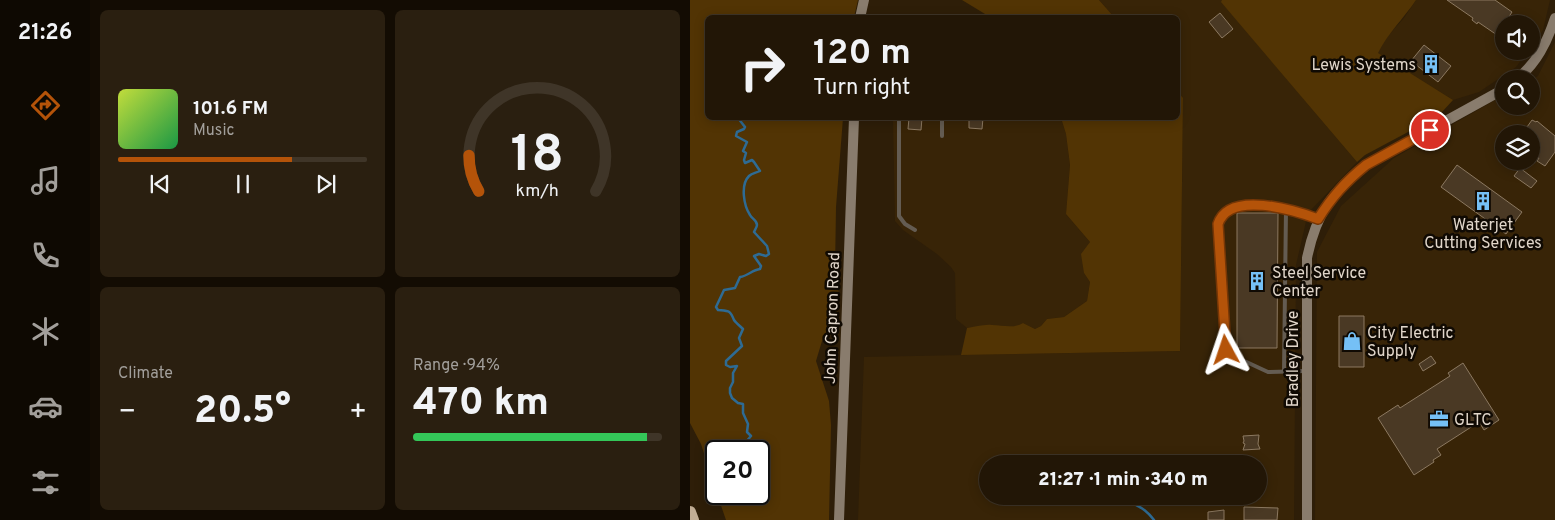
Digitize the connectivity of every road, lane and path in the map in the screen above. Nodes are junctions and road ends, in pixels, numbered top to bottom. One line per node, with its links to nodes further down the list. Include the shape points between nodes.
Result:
1 (864, 0): 2 (street)
2 (861, 15)
3 (1555, 18): 4 (street, via 1538,56)
4 (1525, 70)
5 (1495, 94): 11 (street, Bradley Drive, via 1366,165 1332,197)
6 (854, 120): 17 (street, John Capron Road)
7 (899, 120): 12 (lane, via 899,216)
8 (942, 120): 9 (lane)
9 (942, 136)
10 (1286, 208): 11 (lane); 14 (lane); 14 (lane, via 1235,207 1226,212 1218,224 1227,353 1268,372)
11 (1318, 219): 13 (street, Bradley Drive, via 1307,258)
12 (915, 230)
13 (1307, 371): 14 (lane); 18 (street, Bradley Drive)
14 (1284, 372)
15 (690, 512): 16 (highway)
16 (693, 520)
17 (839, 520)
18 (1307, 520)

